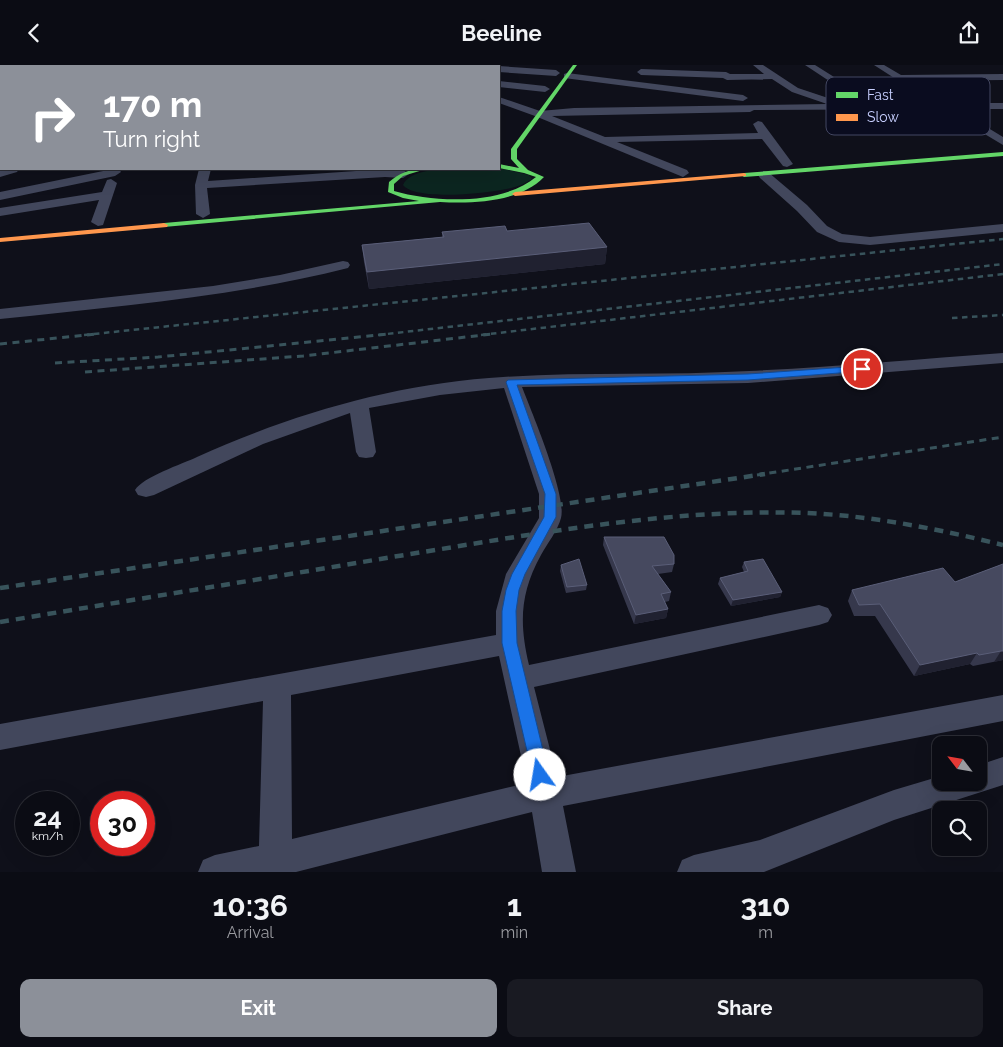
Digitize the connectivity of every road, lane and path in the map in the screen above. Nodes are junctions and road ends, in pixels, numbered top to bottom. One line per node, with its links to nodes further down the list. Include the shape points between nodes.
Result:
1 (575, 65): 8 (main road)
2 (720, 65): 10 (street)
3 (757, 65): 11 (street)
4 (809, 65): 12 (street)
5 (878, 65): 13 (street)
6 (500, 69): 8 (street)
7 (604, 71): 16 (street, via 594,71)
8 (562, 72): 16 (street); 18 (main road); 25 (main road)
9 (629, 72): 10 (street)
10 (727, 76): 11 (street); 21 (street)
11 (774, 76): 20 (street, via 795,90)
12 (828, 77)
13 (900, 77)
14 (990, 77): 15 (street)
15 (1003, 77)
16 (587, 78): 21 (street)
17 (500, 84): 18 (street)
18 (545, 89): 25 (main road)
19 (500, 100): 25 (street)
20 (826, 100)
21 (747, 104): 22 (street); 25 (street); 27 (street)
22 (826, 106)
23 (990, 107): 24 (street)
24 (1003, 107)
25 (534, 112): 28 (street); 30 (main road); 37 (main road, via 513,153 516,162)
26 (990, 134): 29 (street)
27 (765, 136): 28 (street); 33 (street)
28 (602, 139): 39 (street)
29 (1003, 142)
30 (501, 147)
31 (1003, 149): 33 (main road)
32 (1003, 155): 41 (main road)
33 (788, 164): 39 (main road)
34 (500, 166): 37 (main road)
35 (117, 170): 43 (street); 48 (street)
36 (205, 170): 45 (street)
37 (526, 171): 42 (main road)
38 (407, 172): 44 (main road); 45 (street)
39 (683, 173): 42 (main road, via 596,182)
40 (46, 174): 43 (street)
41 (764, 175): 47 (main road); 55 (street, via 822,229 839,238 870,241)
42 (541, 177): 47 (main road, via 533,187)
43 (58, 183): 49 (street)
44 (390, 183): 46 (main road); 51 (main road, via 391,191 398,195)
45 (201, 185): 53 (street)
46 (376, 190)
47 (515, 194): 51 (main road)
48 (107, 195): 52 (street); 54 (street)
49 (0, 196)
50 (361, 197): 53 (main road, via 340,204)
51 (438, 201): 57 (main road)
52 (0, 212)
53 (203, 214): 54 (main road)
54 (98, 222): 56 (main road)
55 (1003, 228)
56 (0, 231)
57 (0, 239)
58 (343, 265): 59 (street, via 213,291)
59 (0, 313)
60 (1003, 359): 61 (street, via 748,377)
61 (511, 382): 62 (street, via 421,392); 66 (street, via 550,494 550,517 512,590)
62 (359, 405): 63 (street); 64 (street, via 276,431)
63 (366, 452)
64 (146, 490)
65 (819, 615): 67 (street)
66 (510, 643): 67 (street); 68 (street)
67 (518, 679): 74 (street)
68 (278, 686): 70 (street); 75 (street)
69 (1003, 708): 74 (street)
70 (0, 737)
71 (1003, 771): 72 (street)
72 (988, 776)
73 (940, 791): 78 (street, via 894,805 760,857)
74 (545, 794): 75 (street); 77 (street)
75 (275, 866): 76 (street)
76 (215, 872)
77 (559, 872)
78 (694, 872)

